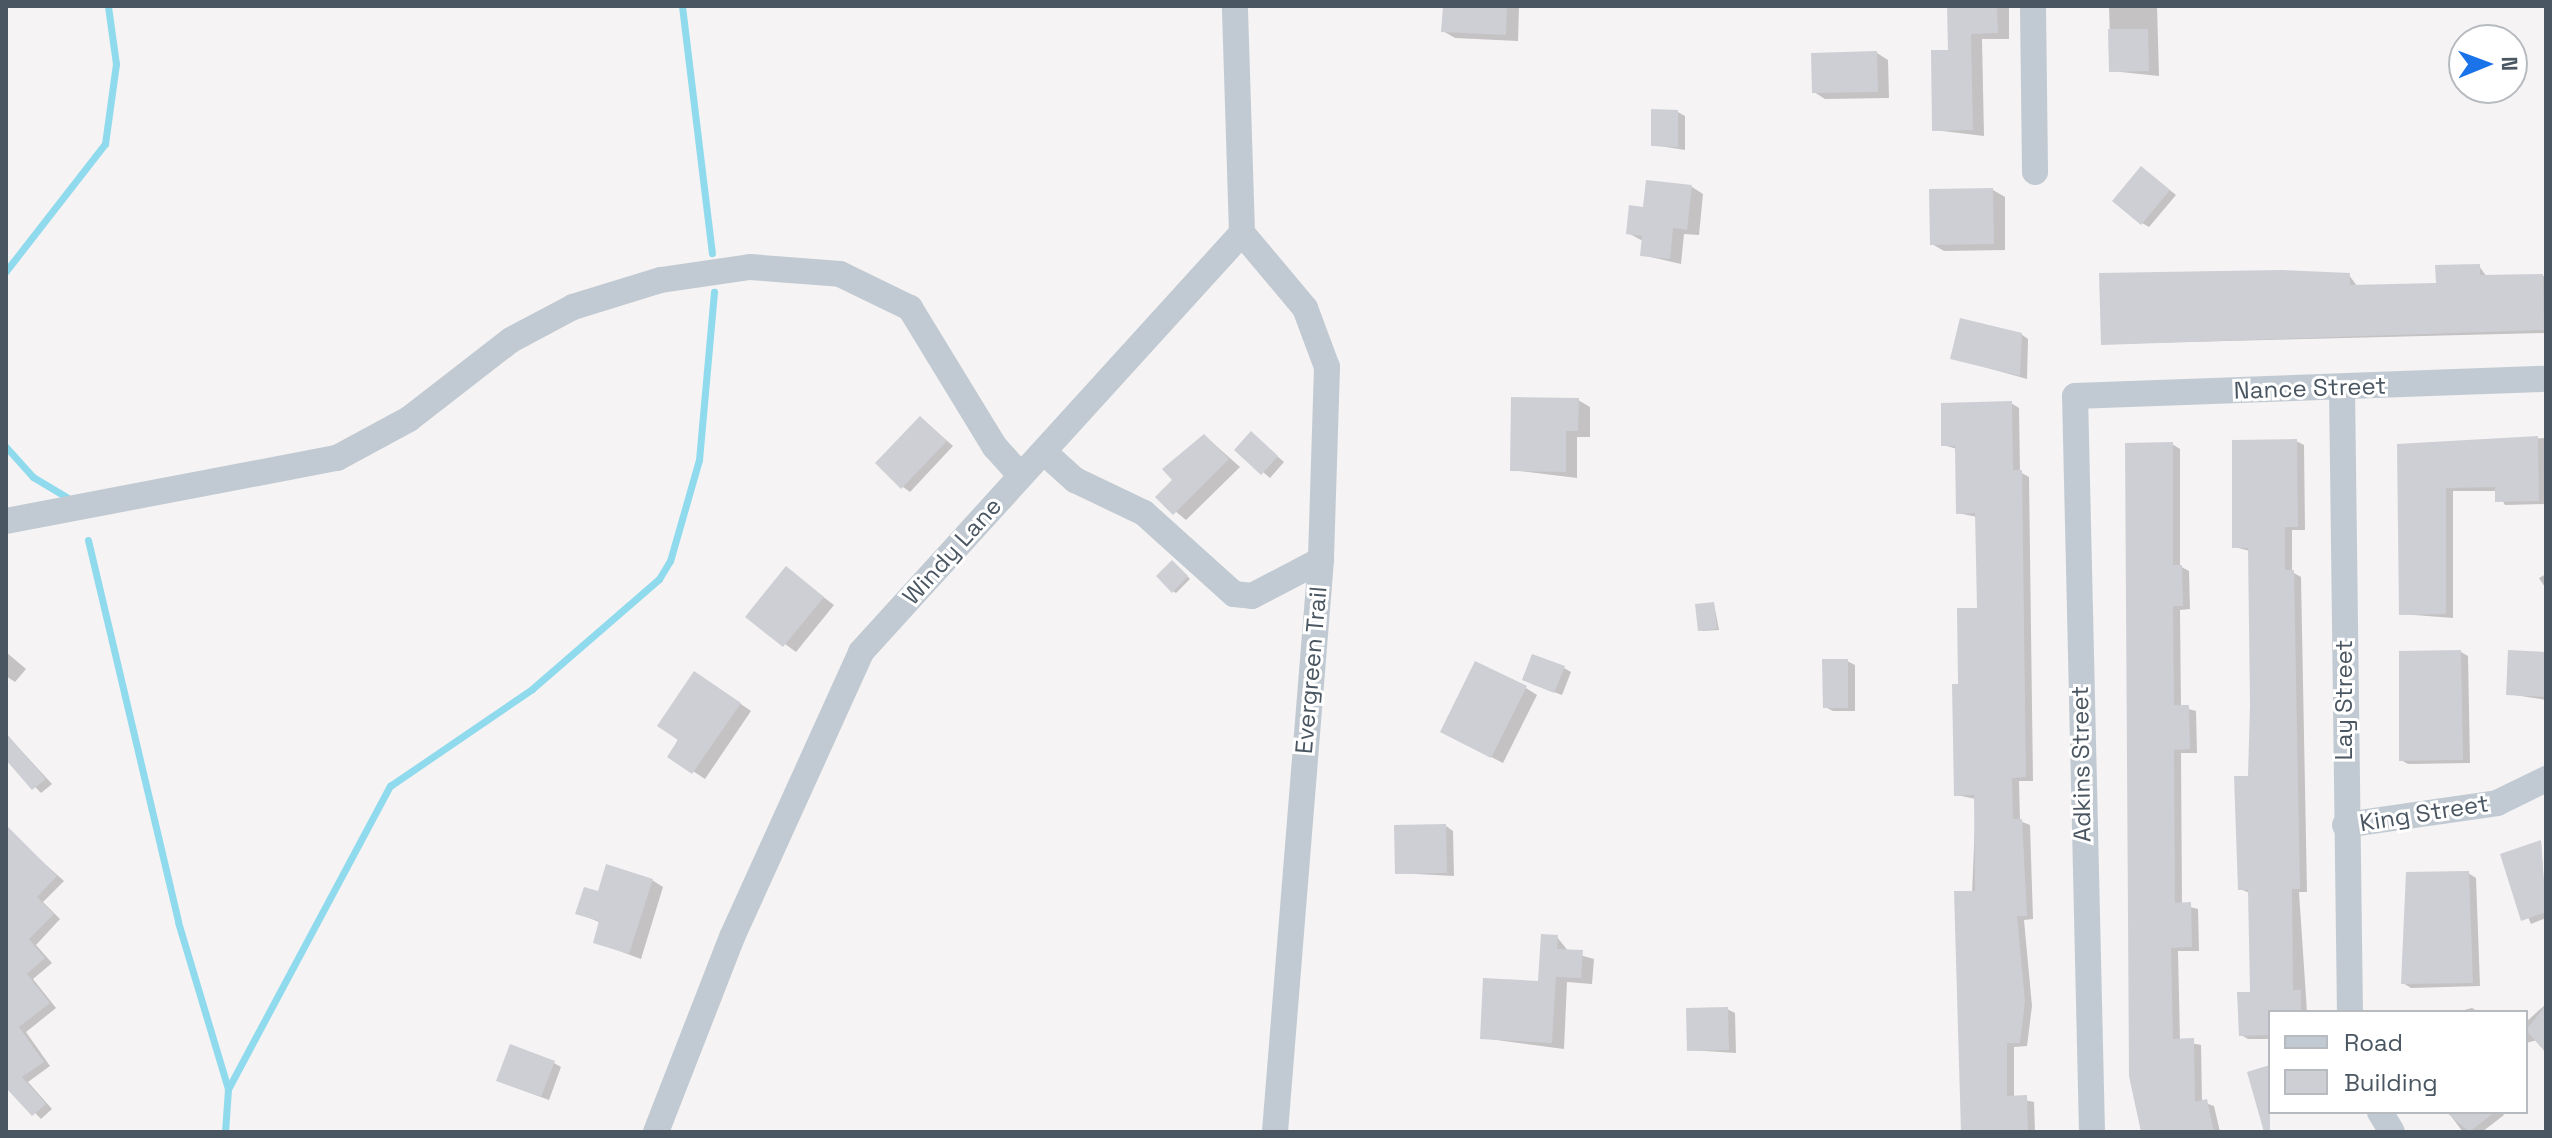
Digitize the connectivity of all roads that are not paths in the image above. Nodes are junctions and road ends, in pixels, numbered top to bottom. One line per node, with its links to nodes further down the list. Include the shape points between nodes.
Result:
1 (1235, 6): 4 (street)
2 (2033, 6): 3 (street)
3 (2035, 172)
4 (1242, 233): 8 (street, Windy Lane); 11 (street, Evergreen Trail, via 1305,308 1327,367)
5 (2546, 379): 6 (street, Nance Street)
6 (2342, 388): 7 (street, Nance Street); 13 (street, Lay Street)
7 (2075, 396): 18 (street, Adkins Street)
8 (1046, 454): 9 (street, Windy Lane); 11 (street, via 1075,480 1144,513 1234,594 1252,596)
9 (1020, 475): 10 (street, via 995,447 910,308 840,274 750,267 661,280 573,307 511,340 409,419 337,458); 16 (street, Windy Lane, via 861,652 732,937)
10 (6, 521)
11 (1321, 560): 17 (street, Evergreen Trail)
12 (2546, 779): 13 (street, King Street, via 2497,803)
13 (2345, 825): 14 (street, Lay Street)
14 (2350, 1010)
15 (2381, 1114): 19 (street)
16 (656, 1132)
17 (1275, 1132)
18 (2092, 1132)
19 (2392, 1132)

